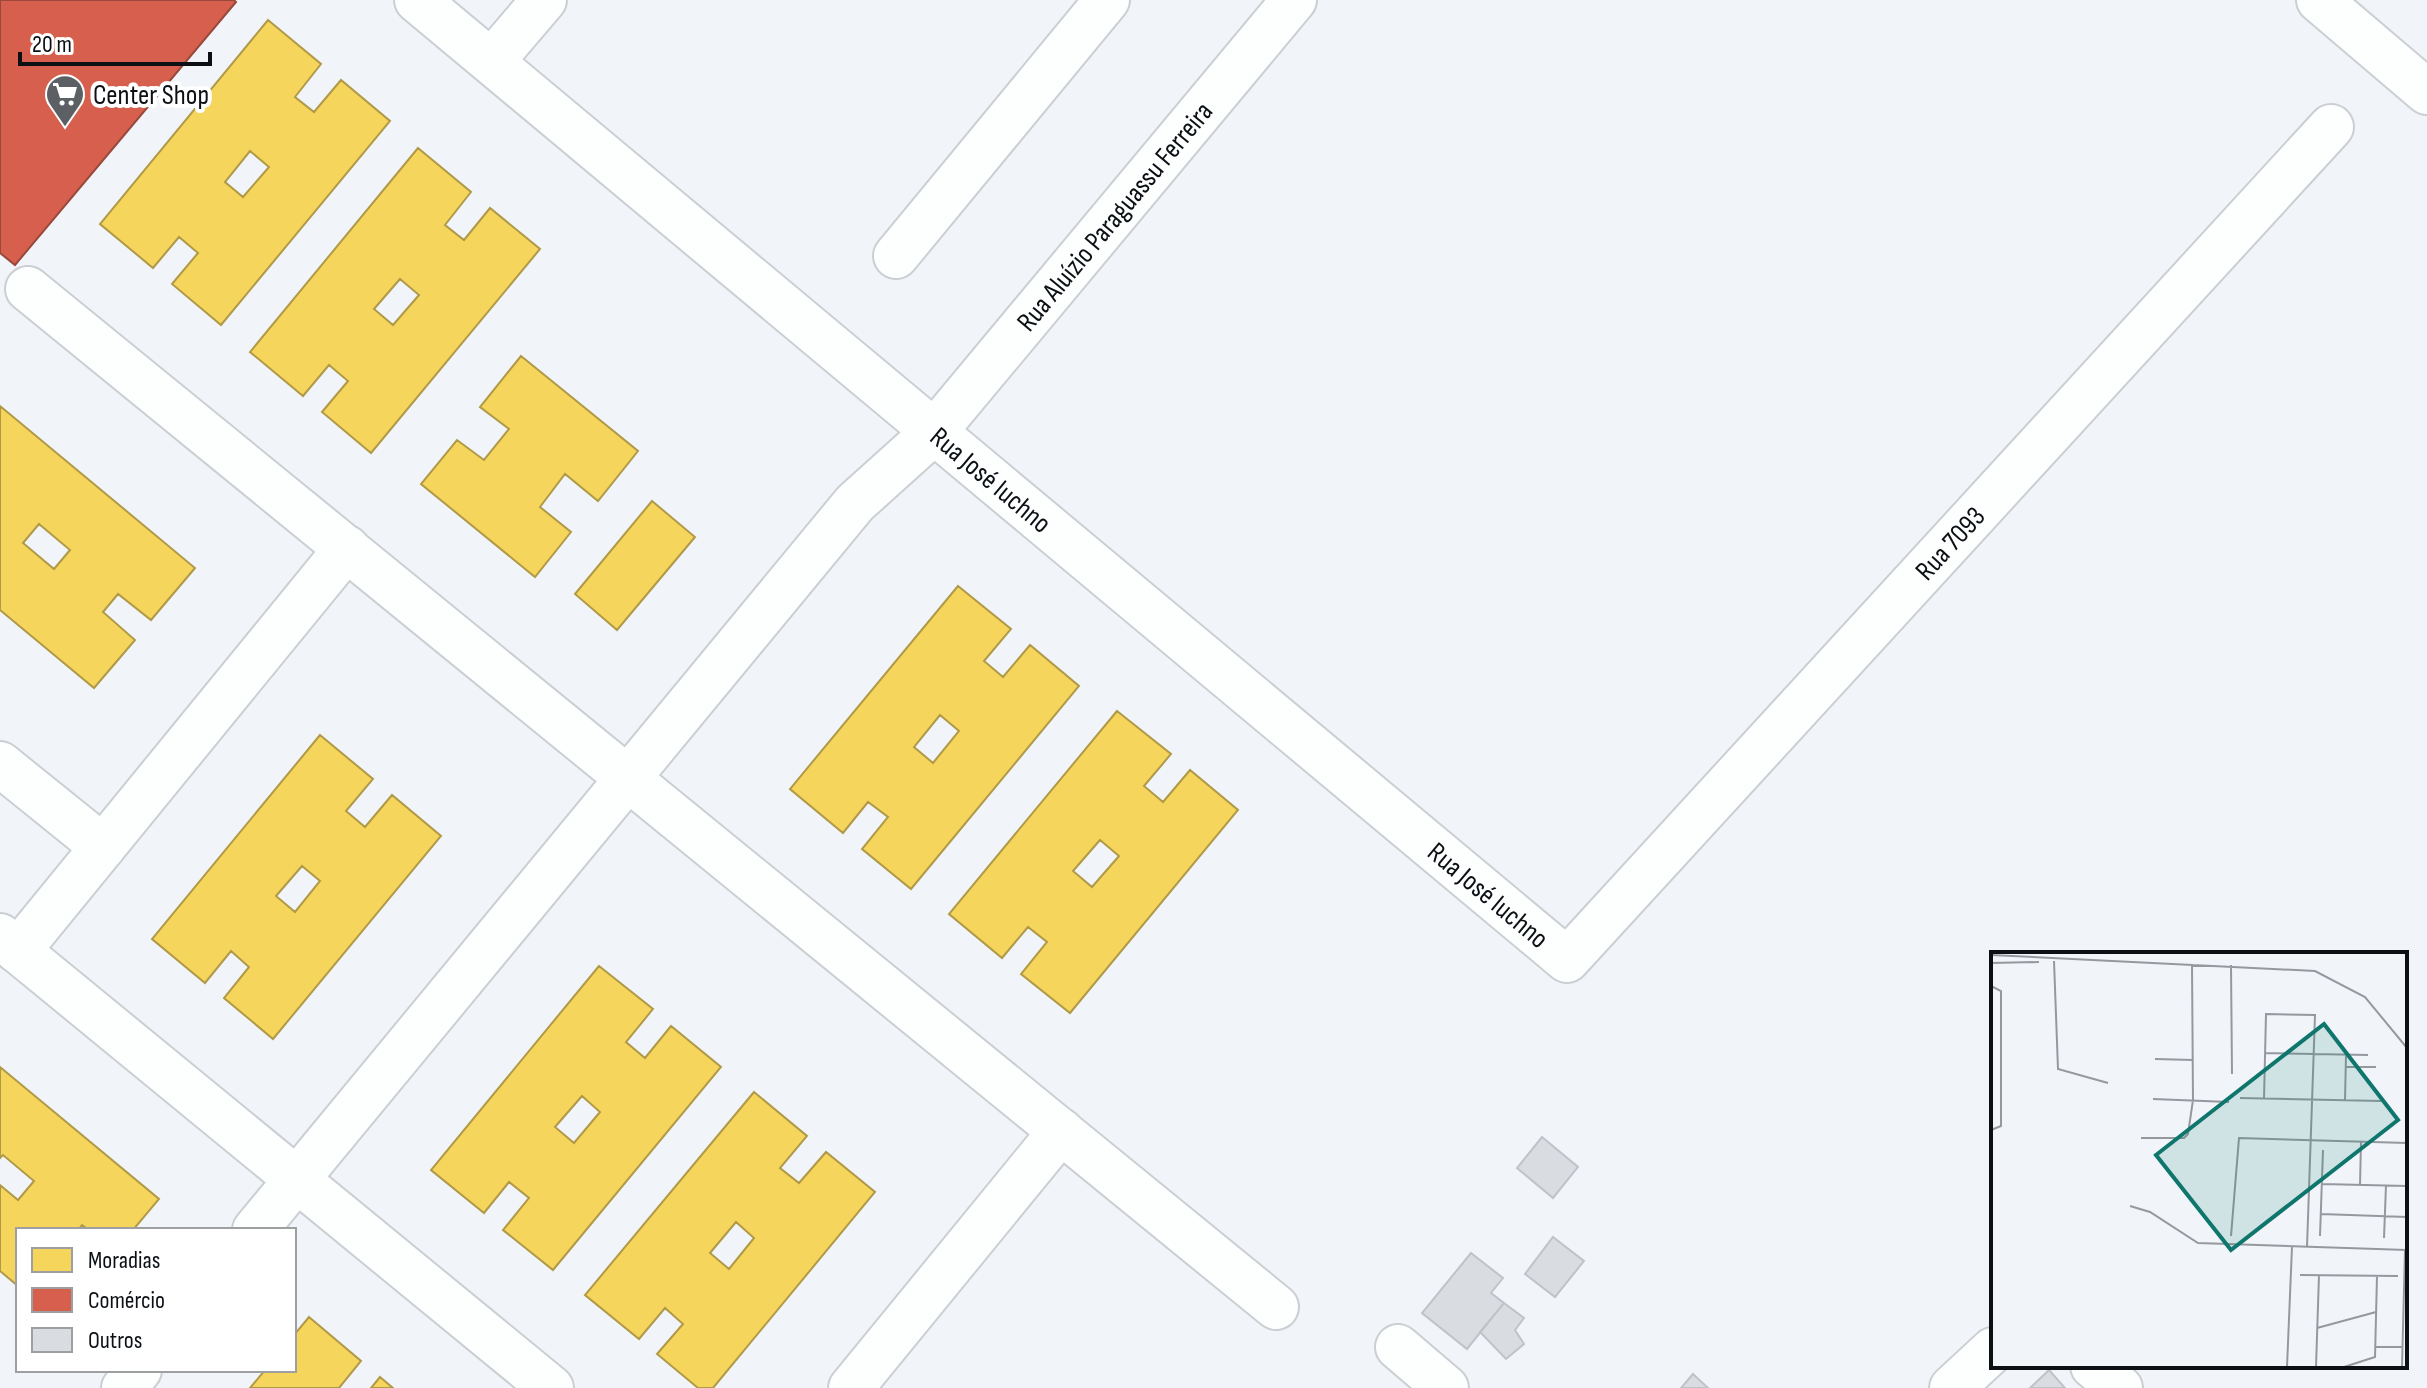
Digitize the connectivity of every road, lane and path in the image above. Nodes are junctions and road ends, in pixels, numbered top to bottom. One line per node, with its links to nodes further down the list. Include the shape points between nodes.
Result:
1 (417, 0): 6 (street, Rua José Iuchno)
2 (544, 0): 6 (street)
3 (1107, 0): 9 (street)
4 (1294, 0): 11 (street, Rua Aluízio Paraguassu Ferreira)
5 (2319, 0): 7 (street)
6 (492, 61): 11 (street, Rua José Iuchno)
7 (2427, 92)
8 (2331, 127): 17 (street, Rua 7093)
9 (896, 256)
10 (28, 289): 12 (street)
11 (935, 431): 14 (street, Rua Aluízio Paraguassu Ferreira, via 855,503); 17 (street, Rua José Iuchno)
12 (347, 548): 14 (street); 15 (street)
13 (0, 764): 15 (street)
14 (628, 779): 18 (street); 19 (street, Rua Aluízio Paraguassu Ferreira)
15 (103, 847): 16 (street)
16 (9, 944): 19 (street)
17 (1567, 960)
18 (1061, 1131): 21 (street); 28 (street)
19 (296, 1179): 20 (street, Rua Aluízio Paraguassu Ferreira); 27 (street)
20 (257, 1228)
21 (1276, 1307)
22 (1398, 1347): 29 (street)
23 (1991, 1352): 30 (street)
24 (2095, 1368): 31 (street)
25 (137, 1372): 26 (street)
26 (124, 1388)
27 (551, 1388)
28 (851, 1388)
29 (1446, 1388)
30 (1952, 1388)
31 (2120, 1388)

